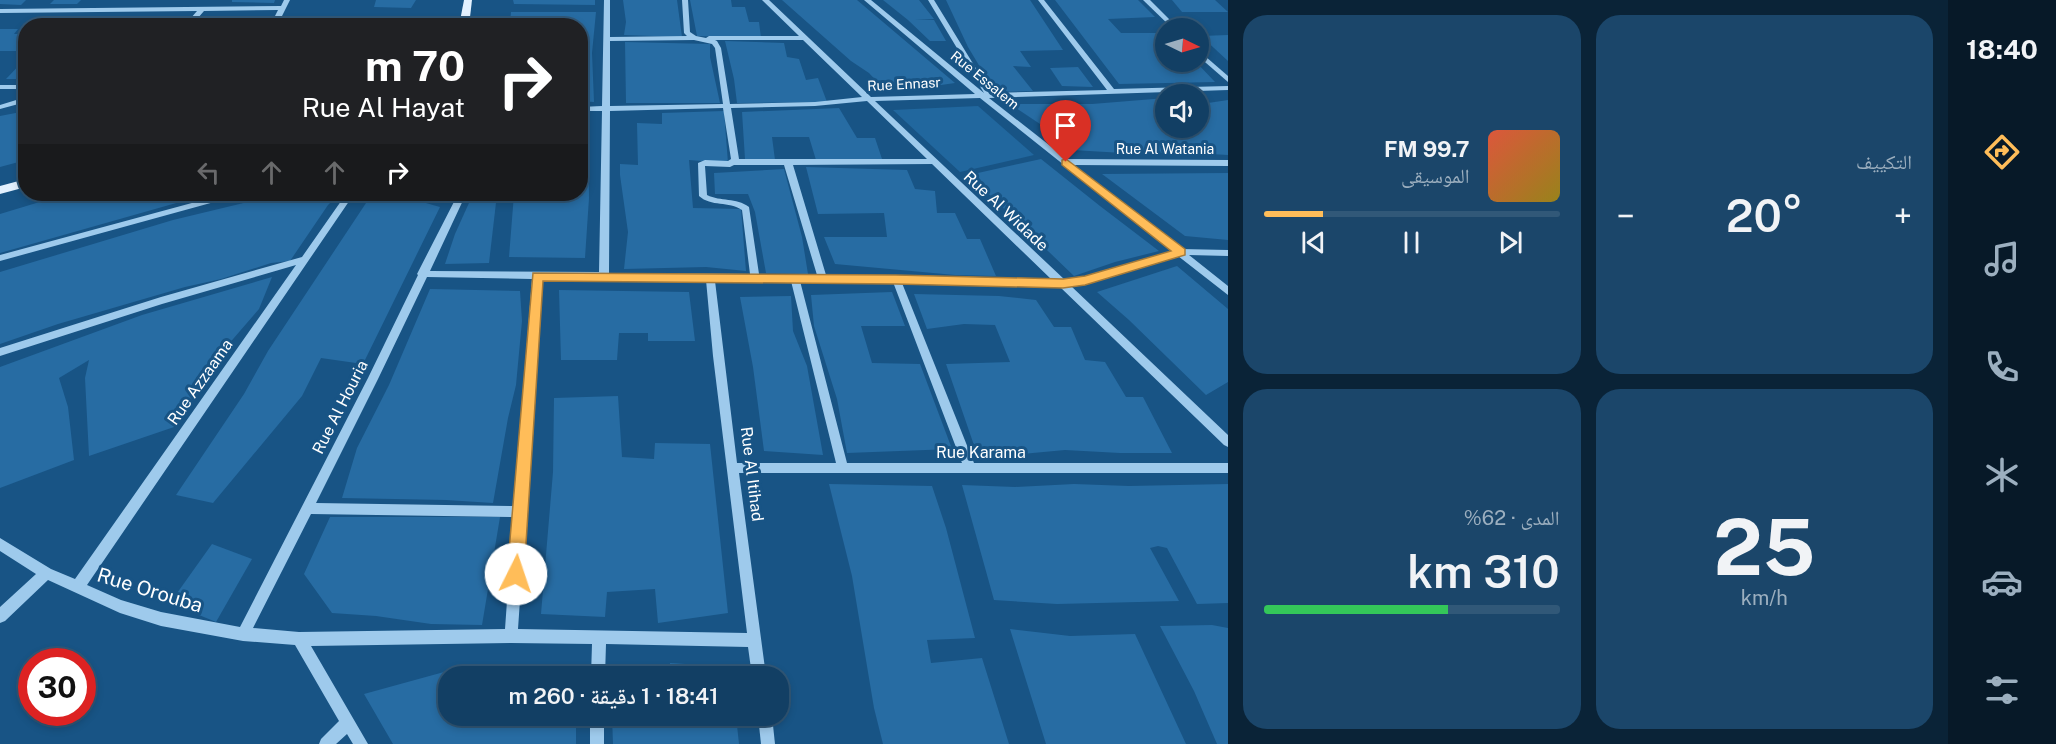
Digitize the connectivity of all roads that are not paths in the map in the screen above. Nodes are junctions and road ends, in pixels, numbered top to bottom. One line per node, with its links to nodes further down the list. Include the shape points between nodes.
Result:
1 (287, 0): 10 (street)
2 (468, 0): 15 (main road)
3 (607, 0): 19 (street)
4 (685, 0): 17 (street, via 687,33)
5 (765, 0): 18 (street, Rue Al Widade)
6 (867, 0): 26 (street, Rue Essalem)
7 (931, 0): 26 (street)
8 (1041, 0): 25 (street)
9 (1146, 0): 16 (street)
10 (283, 8): 11 (street); 14 (street)
11 (201, 10): 12 (street); 13 (street)
12 (0, 11)
13 (194, 18)
14 (277, 18)
15 (465, 18)
16 (1165, 18)
17 (694, 38): 18 (street); 19 (street); 29 (street, via 717,45)
18 (805, 38): 27 (street, Rue Al Widade)
19 (607, 39): 32 (street)
20 (1209, 62): 21 (street)
21 (1228, 80)
22 (0, 87): 23 (street)
23 (18, 87)
24 (1228, 88): 25 (street, Rue Ennasr)
25 (1111, 90): 26 (street, Rue Ennasr)
26 (985, 95): 27 (street, Rue Ennasr); 35 (street, Rue Essalem)
27 (868, 99): 29 (street, Rue Ennasr); 34 (street, Rue Al Widade)
28 (18, 101): 30 (street)
29 (726, 106): 32 (street, Rue Ennasr); 33 (street)
30 (0, 107)
31 (588, 109): 32 (street, Rue Ennasr)
32 (606, 109): 49 (street)
33 (734, 162): 36 (street); 51 (street, via 701,165 703,196 740,203 746,209)
34 (932, 162): 36 (street); 55 (street, Rue Al Widade)
35 (1066, 162): 37 (street, Rue Al Watania); 43 (street, Rue Essalem)
36 (788, 163): 53 (street)
37 (1228, 163)
38 (18, 185): 39 (main road)
39 (0, 190)
40 (208, 201): 45 (street)
41 (345, 201): 46 (street, Rue Azzaama)
42 (458, 201): 47 (street, Rue Al Houria)
43 (1180, 252): 44 (street); 55 (street); 56 (street, Rue Essalem)
44 (1228, 253)
45 (0, 258)
46 (305, 259): 57 (street); 67 (street, Rue Azzaama)
47 (422, 274): 48 (street); 63 (street, Rue Al Houria)
48 (537, 276): 49 (street); 64 (street)
49 (604, 276): 50 (street)
50 (710, 277): 51 (street); 59 (street, Rue Al Itihad)
51 (755, 278): 52 (street)
52 (795, 279): 53 (street); 62 (street)
53 (823, 279): 54 (street)
54 (896, 279): 55 (street); 60 (street)
55 (1063, 284): 58 (street, Rue Al Widade)
56 (1228, 291)
57 (0, 352)
58 (1228, 442)
59 (734, 468): 62 (street, Rue Karama); 73 (street, Rue Al Itihad)
60 (970, 468): 61 (street, Rue Karama); 62 (street, Rue Karama)
61 (1228, 468)
62 (843, 469)
63 (308, 508): 64 (street); 69 (street, Rue Al Houria)
64 (520, 512): 70 (street)
65 (0, 544): 66 (street, Rue Orouba)
66 (46, 573): 67 (street, Rue Orouba); 68 (street)
67 (77, 588): 69 (street, Rue Orouba, via 161,619)
68 (0, 616)
69 (243, 634): 72 (street, Rue Orouba)
70 (511, 636): 71 (street, Rue Orouba); 72 (street, Rue Orouba)
71 (599, 637): 73 (street, Rue Orouba); 74 (street)
72 (299, 639): 76 (street)
73 (755, 640): 75 (street, Rue Al Itihad)
74 (598, 666)
75 (758, 666)
76 (348, 722): 79 (street); 80 (street)
77 (597, 726): 81 (street)
78 (766, 726): 82 (street)
79 (326, 744)
80 (361, 744)
81 (597, 744)
82 (768, 744)

